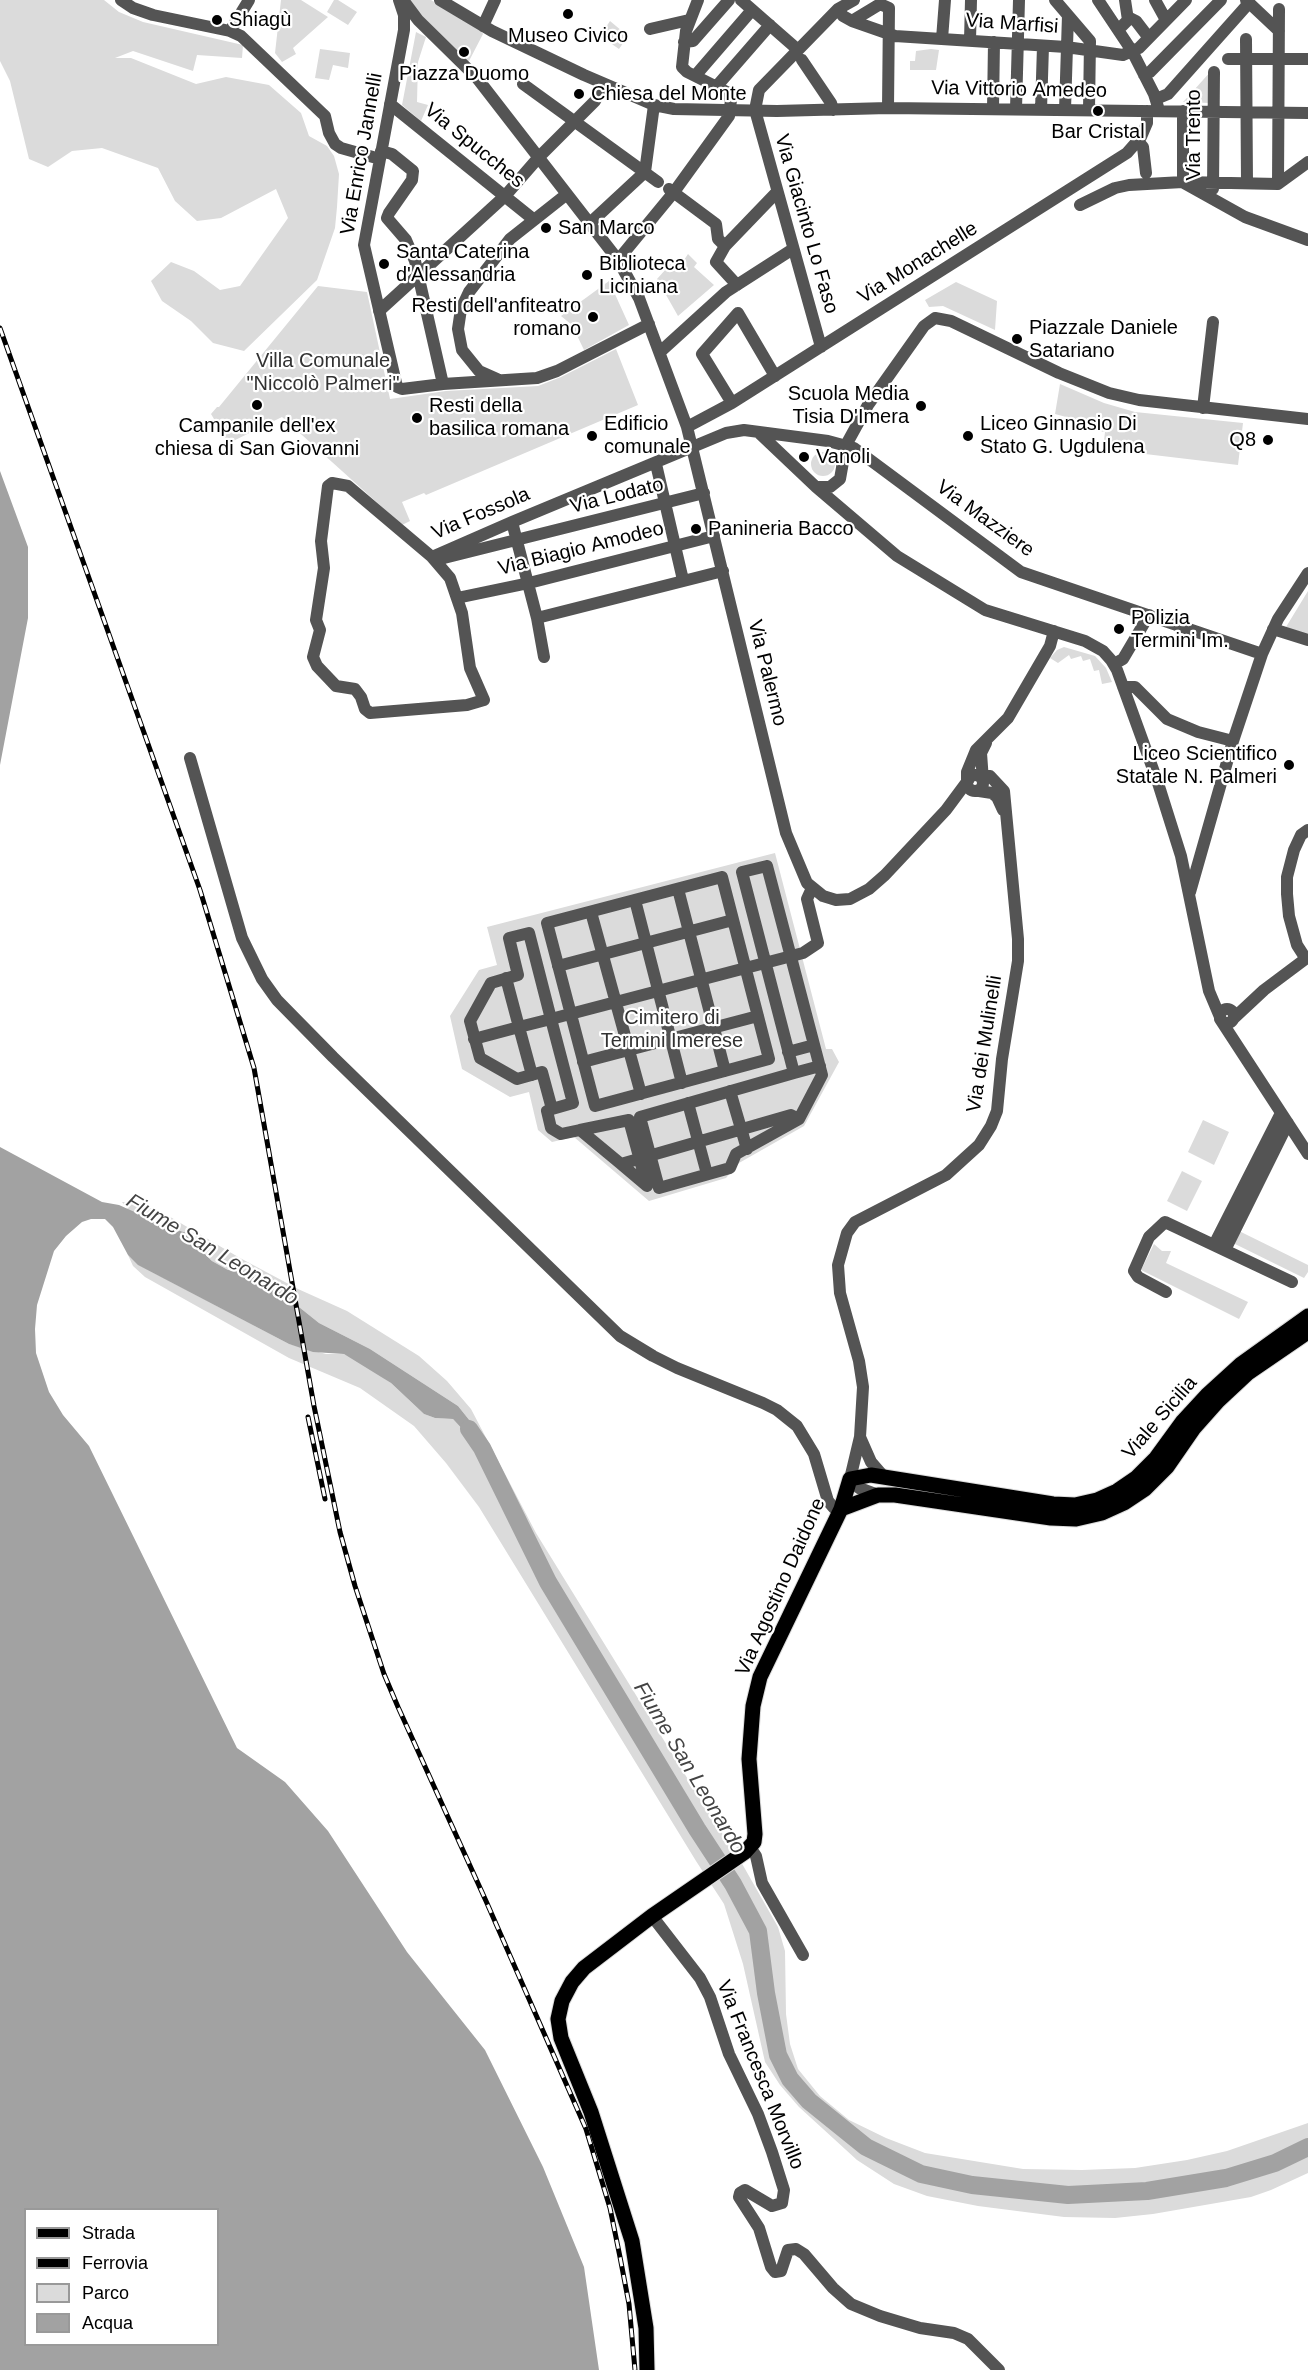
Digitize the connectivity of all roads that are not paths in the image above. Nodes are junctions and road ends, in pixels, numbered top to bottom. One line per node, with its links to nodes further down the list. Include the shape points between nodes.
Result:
1 (121, 0): 32 (street, via 153,15)
2 (249, 0): 32 (street)
3 (401, 0): 57 (street, Via Enrico Jannelli, via 404,30); 77 (street, via 477,78)
4 (440, 0): 29 (street, Via Vittorio Amedeo)
5 (495, 0): 29 (street)
6 (698, 0): 25 (street)
7 (729, 0): 39 (street, via 693,41)
8 (741, 0): 22 (street)
9 (854, 0): 20 (street)
10 (945, 0): 36 (street)
11 (971, 0): 38 (street)
12 (1019, 0): 41 (street)
13 (1055, 0): 23 (street)
14 (1098, 0): 31 (street)
15 (1125, 0): 24 (street)
16 (1155, 0): 26 (street)
17 (1186, 0): 26 (street)
18 (1221, 0): 52 (street)
19 (1247, 2): 33 (street); 59 (street)
20 (838, 9): 27 (street); 46 (street)
21 (1279, 9): 33 (street)
22 (753, 10): 28 (street); 53 (street)
23 (1068, 15): 43 (street); 44 (street, via 1090,40)
24 (1128, 17): 31 (street); 35 (street)
25 (688, 20): 30 (street); 39 (street)
26 (1166, 20): 35 (street)
27 (852, 21): 34 (street, Via Marfisi); 34 (street, via 877,5 885,5 890,11)
28 (770, 25): 46 (street); 56 (street)
29 (483, 26): 55 (street, Via Vittorio Amedeo)
30 (650, 29)
31 (1118, 30): 45 (street)
32 (230, 31): 76 (street, via 250,43 325,116 335,144)
33 (1279, 31): 49 (street)
34 (889, 34): 36 (street, Via Marfisi); 60 (street)
35 (1149, 38): 45 (street)
36 (942, 39): 38 (street, Via Marfisi)
37 (1246, 39): 48 (street)
38 (970, 41): 40 (street, Via Marfisi)
39 (684, 42): 53 (street, via 682,68)
40 (994, 42): 41 (street, Via Marfisi); 61 (street)
41 (1018, 44): 42 (street, Via Marfisi); 62 (street)
42 (1043, 45): 43 (street, Via Marfisi); 66 (street)
43 (1066, 47): 44 (street, Via Marfisi); 67 (street)
44 (1091, 51): 45 (street, Via Marfisi, via 1122,55); 68 (street)
45 (1132, 51): 52 (street)
46 (800, 54): 64 (street, via 759,90); 65 (street)
47 (1228, 59): 48 (street)
48 (1247, 59): 49 (street); 71 (street)
49 (1279, 59): 50 (street); 72 (street)
50 (1308, 59)
51 (1214, 72): 70 (street, Via Trento)
52 (1144, 75): 59 (street)
53 (695, 76): 56 (street)
54 (524, 84): 74 (street)
55 (604, 84): 58 (street, Via Vittorio Amedeo); 74 (street, via 595,101)
56 (717, 87): 63 (street, via 729,94)
57 (390, 104): 76 (street, Via Enrico Jannelli); 88 (street, Via Spucches)
58 (654, 105): 63 (street, Via Vittorio Amedeo); 79 (street)
59 (1154, 107): 68 (street, Via Vittorio Amedeo); 69 (street, Via Vittorio Amedeo); 75 (street)
60 (888, 108): 61 (street, Via Vittorio Amedeo); 65 (street, Via Vittorio Amedeo)
61 (993, 109): 62 (street, Via Vittorio Amedeo)
62 (1016, 109): 66 (street, Via Vittorio Amedeo)
63 (730, 110): 64 (street, Via Vittorio Amedeo); 85 (street, via 727,120)
64 (755, 110): 65 (street, Via Vittorio Amedeo); 86 (street, Via Giacinto Lo Faso)
65 (833, 110)
66 (1041, 110): 67 (street, Via Vittorio Amedeo)
67 (1065, 110): 68 (street, Via Vittorio Amedeo)
68 (1089, 110)
69 (1183, 111): 70 (street, Via Vittorio Amedeo); 81 (street)
70 (1212, 112): 71 (street, Via Vittorio Amedeo); 82 (street, Via Trento)
71 (1247, 112): 72 (street, Via Vittorio Amedeo); 83 (street)
72 (1278, 113): 73 (street, Via Vittorio Amedeo); 84 (street)
73 (1308, 113)
74 (574, 122): 77 (street); 79 (street)
75 (1138, 141): 80 (street, via 1143,147); 102 (street, Via Monachelle, via 1127,153)
76 (380, 155): 97 (street, via 392,154 413,171 412,180 387,216 405,240); 99 (street, Via Enrico Jannelli, via 364,245)
77 (539, 157): 87 (street); 88 (street)
78 (1308, 162): 84 (street)
79 (645, 172): 85 (street); 92 (street)
80 (1146, 173)
81 (1183, 182): 82 (street); 89 (street); 90 (street, via 1115,188)
82 (1213, 182): 83 (street); 89 (street, Via Trento)
83 (1247, 183): 84 (street)
84 (1278, 184)
85 (667, 188): 94 (street, via 716,224 716,235); 96 (street)
86 (776, 193): 94 (street); 95 (street, Via Giacinto Lo Faso)
87 (567, 194): 91 (street); 92 (street)
88 (505, 196): 91 (street, Via Spucches); 97 (street)
89 (1213, 199): 93 (street, via 1245,217)
90 (1080, 205)
91 (533, 219): 105 (street, via 510,238 469,292 458,319 459,338 469,361 479,372)
92 (590, 224): 96 (street)
93 (1308, 240)
94 (725, 246): 98 (street, via 716,262)
95 (793, 249): 98 (street); 102 (street, Via Giacinto Lo Faso)
96 (618, 260): 101 (street)
97 (420, 276): 99 (street); 106 (street)
98 (737, 285): 103 (street)
99 (379, 312): 106 (street, Via Enrico Jannelli, via 396,385 402,389)
100 (1213, 322): 108 (street)
101 (649, 324): 103 (street); 105 (street, via 557,371 537,378)
102 (821, 347): 104 (street, Via Monachelle)
103 (660, 352): 110 (street)
104 (775, 376): 107 (street, Via Monachelle); 107 (street, via 738,314 702,354)
105 (501, 380): 106 (street)
106 (443, 384)
107 (732, 403): 110 (street, Via Monachelle)
108 (1203, 408): 109 (street); 114 (street, via 1109,393 951,321 935,318 924,326 868,405)
109 (1308, 419)
110 (692, 425): 113 (street); 115 (street, Via Palermo)
111 (758, 432): 112 (street, Via Mazziere); 113 (street, Via Mazziere, via 736,430); 116 (street)
112 (786, 436): 114 (street, Via Mazziere); 116 (street, via 776,440)
113 (707, 442): 115 (street, Via Mazziere)
114 (846, 445): 118 (street, via 840,479 830,487); 131 (street, Via Mazziere, via 1022,572)
115 (693, 449): 117 (street, Via Fossola); 119 (street, Via Palermo)
116 (777, 450): 118 (street)
117 (656, 464): 120 (street); 121 (street, Via Fossola)
118 (816, 487): 134 (street, via 897,555 980,607)
119 (704, 494): 120 (street, Via Lodato); 122 (street, Via Palermo)
120 (666, 504): 123 (street, Via Lodato); 124 (street)
121 (512, 522): 123 (street); 125 (street, Via Fossola)
122 (714, 536): 124 (street, Via Biagio Amodeo); 126 (street, Via Palermo)
123 (518, 541): 125 (street, Via Lodato); 129 (street)
124 (675, 546): 128 (street); 129 (street, Via Biagio Amodeo)
125 (434, 559): 130 (street, via 450,578); 130 (street, Via Fossola, via 348,486 328,486 321,541 324,568 316,620 320,630 314,657 317,666 336,686 355,689 370,713 484,700 470,668)
126 (723, 571): 128 (street); 147 (street, Via Palermo, via 786,833)
127 (1308, 573): 133 (street)
128 (683, 580): 132 (street)
129 (529, 583): 130 (street, Via Biagio Amodeo); 132 (street)
130 (457, 598)
131 (1149, 615): 136 (street, Via Mazziere); 138 (street, via 1123,659)
132 (537, 618): 137 (street)
133 (1273, 629): 135 (street); 136 (street)
134 (1054, 631): 138 (street, via 1085,640 1103,651); 140 (street, via 1050,646 1008,718)
135 (1308, 640)
136 (1262, 654): 141 (street)
137 (544, 657)
138 (1114, 664): 139 (street)
139 (1124, 687): 141 (street, via 1135,687 1167,719); 145 (street)
140 (987, 738): 143 (street); 143 (street, via 970,762)
141 (1233, 741): 146 (street)
142 (190, 758): 205 (street, via 242,938 277,1000 620,1336 669,1364 763,1402 797,1426 814,1454 828,1501)
143 (975, 783): 147 (street, Via Palermo, via 869,888 843,900 823,896); 201 (street, Via dei Mulinelli, via 997,797 1008,821 1019,950 997,1111 979,1144 946,1175 855,1222 847,1233 838,1265 840,1293 863,1387)
144 (1308, 830): 157 (street, via 1297,841 1287,877 1289,916 1297,945)
145 (1180, 856): 146 (street, via 1186,863); 149 (street)
146 (1199, 856): 149 (street)
147 (812, 888): 156 (street, via 807,899 818,943)
148 (678, 889): 150 (street); 152 (street, via 722,877); 153 (street)
149 (1189, 896): 166 (street, via 1208,980)
150 (635, 900): 151 (street); 154 (street)
151 (591, 912): 155 (street); 159 (street, via 547,923)
152 (733, 920): 153 (street); 160 (street)
153 (689, 932): 154 (street); 162 (street)
154 (645, 942): 155 (street); 163 (street)
155 (602, 954): 159 (street); 164 (street)
156 (791, 956): 158 (street); 158 (street, via 767,866 742,872); 173 (street)
157 (1307, 958): 166 (street)
158 (765, 963): 160 (street); 175 (street)
159 (558, 966): 165 (street)
160 (746, 968): 162 (street); 167 (street)
161 (506, 978): 168 (street, via 518,975 509,938 529,933); 169 (street); 171 (street, via 491,982 470,1021)
162 (701, 979): 163 (street); 170 (street)
163 (658, 990): 164 (street); 172 (street)
164 (615, 1002): 165 (street); 174 (street)
165 (571, 1014): 168 (street); 176 (street)
166 (1227, 1015): 186 (street, via 1245,1057)
167 (758, 1016): 170 (street); 178 (street, via 769,1059)
168 (551, 1019): 169 (street); 185 (street, via 573,1103)
169 (519, 1027): 171 (street); 180 (street)
170 (714, 1027): 172 (street); 178 (street)
171 (474, 1039): 180 (street, via 480,1058 517,1079)
172 (670, 1039): 174 (street); 181 (street)
173 (814, 1045): 175 (street); 177 (street)
174 (629, 1050): 176 (street); 183 (street)
175 (788, 1052): 179 (street)
176 (583, 1062): 183 (street, via 595,1106)
177 (820, 1066): 179 (street); 187 (street, via 822,1075)
178 (725, 1071): 181 (street)
179 (794, 1073): 182 (street)
180 (532, 1075): 185 (street, via 542,1072)
181 (682, 1083): 183 (street)
182 (730, 1091): 184 (street); 188 (street)
183 (640, 1094)
184 (688, 1103): 190 (street); 193 (street, via 640,1117)
185 (552, 1108): 189 (street, via 547,1111 551,1128 561,1134)
186 (1284, 1118): 192 (street); 196 (street, via 1228,1244)
187 (799, 1119): 188 (street, via 791,1115); 191 (street)
188 (741, 1129): 190 (street); 191 (street)
189 (580, 1130): 193 (street, via 629,1120); 194 (street)
190 (699, 1142): 193 (street); 195 (street)
191 (747, 1149): 195 (street, via 736,1154 730,1168)
192 (1308, 1154)
193 (645, 1158): 194 (street); 194 (street, via 647,1186); 195 (street, via 659,1188)
194 (621, 1164)
195 (707, 1174)
196 (1220, 1246): 197 (street); 198 (street, via 1167,1222 1161,1224 1149,1237 1134,1271)
197 (1292, 1282)
198 (1166, 1292)
199 (1308, 1316): 202 (main road, Viale Sicilia, via 1241,1364 1207,1395 1136,1478 1097,1500 1053,1504)
200 (1308, 1332): 204 (main road, Viale Sicilia, via 1248,1373 1218,1401 1145,1489 1102,1513 1076,1519 1051,1518)
201 (860, 1437): 202 (street, via 871,1462); 203 (street, Via dei Mulinelli)
202 (884, 1477): 203 (main road, Viale Sicilia)
203 (850, 1479): 204 (street, via 859,1488); 205 (main road, Via Agostino Daidone)
204 (878, 1495): 205 (main road)
205 (841, 1509): 206 (main road, Via Agostino Daidone, via 760,1677 753,1706 749,1759 755,1834)
206 (748, 1850): 207 (main road); 208 (street, via 756,1856 762,1883)
207 (652, 1916): 209 (main road, via 584,1968 562,2001 558,2019 561,2038 591,2112 632,2241 646,2328); 210 (street, Via Francesca Morvillo, via 710,1996 729,2054 772,2152 784,2190 782,2203 772,2206 745,2190 739,2197 759,2229 771,2267 775,2272 781,2271 788,2250 804,2253 851,2304 920,2328 968,2339)
208 (803, 1955)
209 (647, 2370)
210 (999, 2370)

